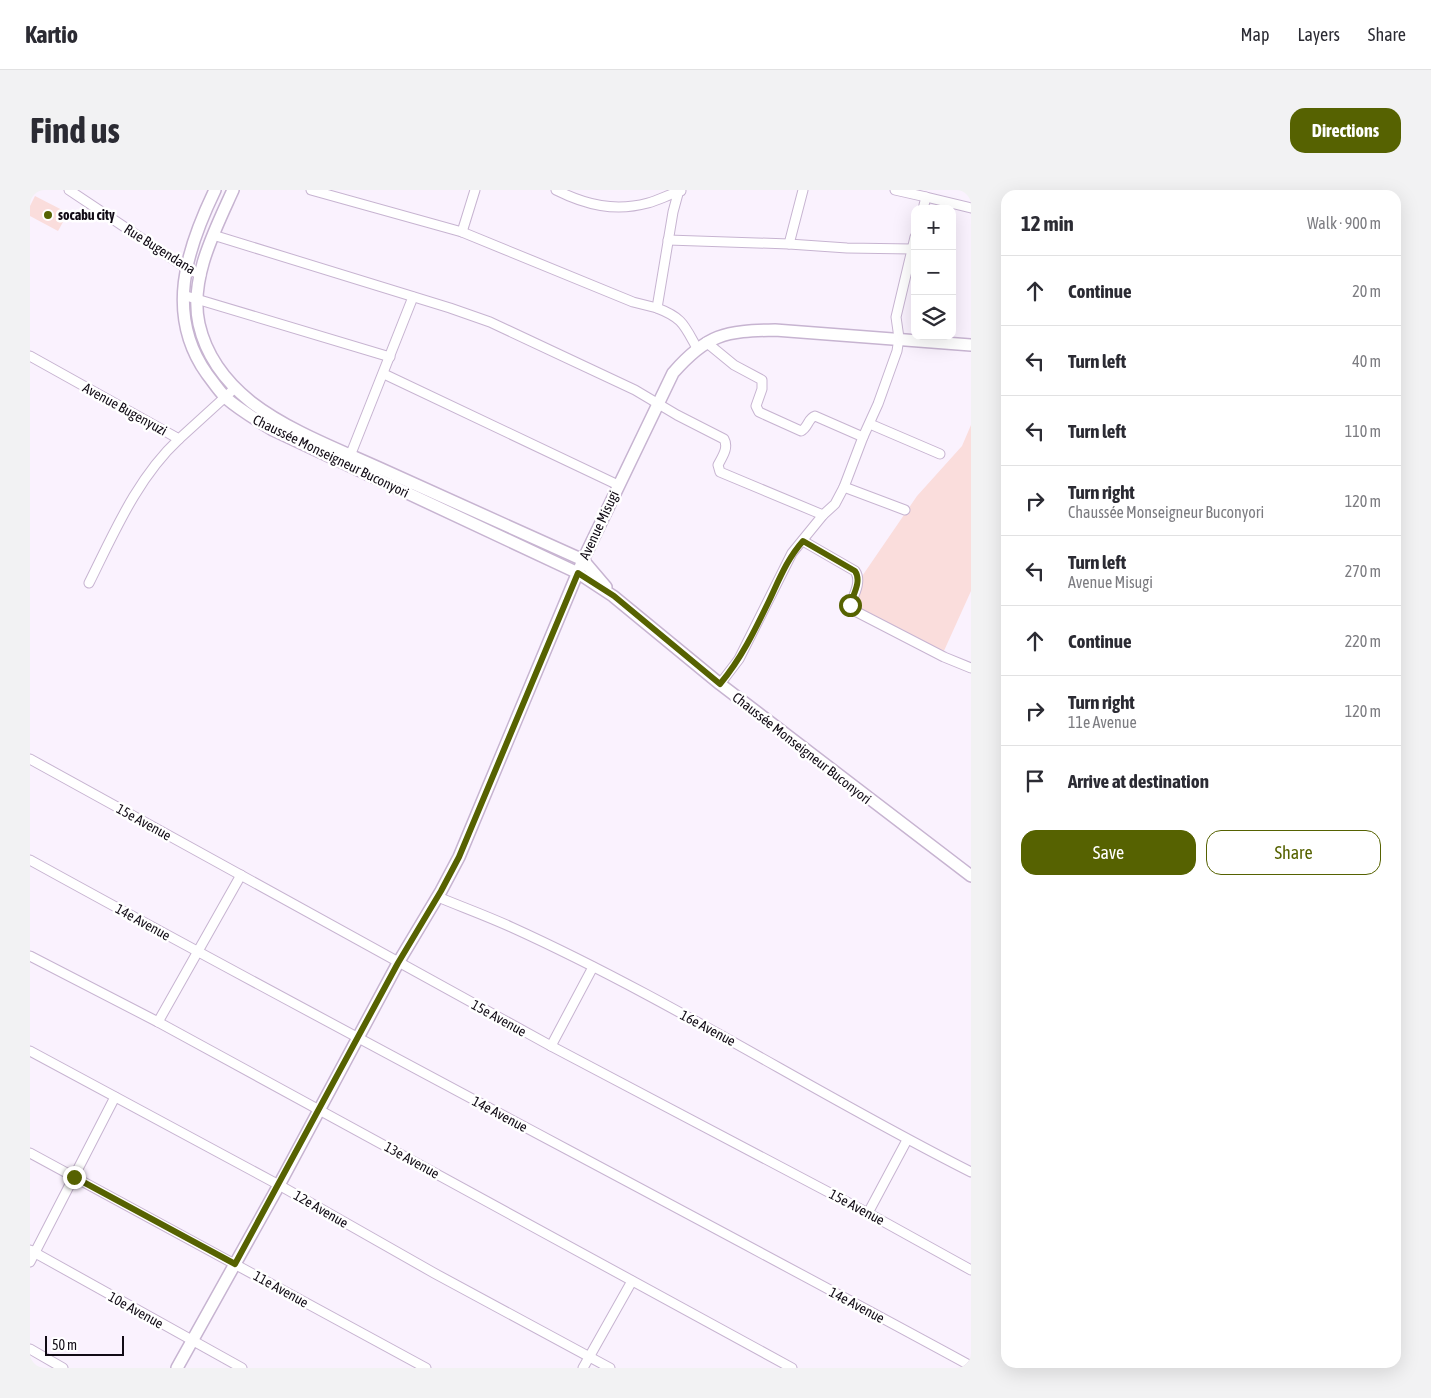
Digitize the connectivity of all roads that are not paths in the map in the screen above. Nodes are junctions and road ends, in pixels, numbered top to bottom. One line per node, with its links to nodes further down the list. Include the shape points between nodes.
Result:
1 (215, 190): 19 (street, Chaussée Monseigneur Buconyori)
2 (233, 190): 14 (street, Chaussée Monseigneur Buconyori)
3 (311, 190): 13 (street)
4 (475, 190): 13 (street)
5 (556, 190): 6 (street, via 581,202 610,208 648,203)
6 (680, 190): 15 (street)
7 (802, 190): 16 (street)
8 (895, 190): 10 (street)
9 (71, 191): 19 (street, Rue Bugendana)
10 (926, 197): 11 (street); 12 (street)
11 (924, 205)
12 (971, 208)
13 (462, 232): 24 (street, via 633,302)
14 (213, 235): 20 (street, Chaussée Monseigneur Buconyori); 22 (street)
15 (668, 240): 16 (street); 24 (street)
16 (789, 244): 17 (street)
17 (911, 249)
18 (912, 250): 25 (street, via 896,317)
19 (186, 268): 20 (street, Rue Bugendana); 21 (street, Chaussée Monseigneur Buconyori)
20 (201, 275): 23 (street, Chaussée Monseigneur Buconyori)
21 (183, 295): 23 (street); 32 (street, Chaussée Monseigneur Buconyori, via 184,320 190,342 200,363)
22 (413, 297): 29 (street); 33 (street, via 490,322)
23 (198, 300): 29 (street); 31 (street, Chaussée Monseigneur Buconyori, via 199,322 205,343)
24 (657, 308): 26 (street, via 680,320)
25 (899, 338): 26 (street, Avenue Misugi, via 746,331 726,334); 27 (street, Avenue Misugi); 34 (street, via 892,369)
26 (702, 345): 33 (street, Avenue Misugi, via 673,373); 35 (street, via 762,380 756,406 759,412 801,431 815,416)
27 (971, 345)
28 (30, 356): 36 (street, Avenue Bugenyuzi)
29 (390, 357): 30 (street)
30 (384, 374): 38 (street); 39 (street)
31 (235, 388): 32 (street, Avenue Bugenyuzi); 38 (street, Chaussée Monseigneur Buconyori, via 280,420)
32 (225, 396): 36 (street, Avenue Bugenyuzi); 38 (street, Chaussée Monseigneur Buconyori, via 246,414 273,430)
33 (658, 403): 39 (street, Avenue Misugi); 42 (street, via 724,439 726,448 718,465 720,472)
34 (870, 424): 35 (street); 37 (street)
35 (863, 437): 40 (street)
36 (179, 439): 46 (street, via 162,454 137,492)
37 (940, 454)
38 (348, 460): 44 (street, Chaussée Monseigneur Buconyori); 45 (street, Chaussée Monseigneur Buconyori)
39 (618, 485): 44 (street, Avenue Misugi)
40 (844, 487): 41 (street); 42 (street, via 835,504)
41 (905, 510)
42 (823, 514): 43 (street)
43 (803, 541): 48 (street, via 858,574 850,605 853,610); 49 (street, via 792,553 739,659)
44 (583, 560): 45 (street, Avenue Misugi); 47 (street, Chaussée Monseigneur Buconyori)
45 (578, 573): 47 (street, Chaussée Monseigneur Buconyori); 54 (street, Avenue Misugi, via 459,857)
46 (90, 583)
47 (614, 596): 49 (street, Chaussée Monseigneur Buconyori)
48 (971, 668)
49 (720, 684): 53 (street, Chaussée Monseigneur Buconyori)
50 (30, 759): 52 (street, 15e Avenue)
51 (30, 860): 55 (street, 14e Avenue)
52 (241, 875): 55 (street); 57 (street, 15e Avenue)
53 (971, 876)
54 (439, 894): 57 (street, Avenue Misugi); 58 (street, 16e Avenue)
55 (197, 952): 59 (street); 60 (street, 14e Avenue)
56 (30, 956): 59 (street, 13e Avenue)
57 (398, 963): 60 (street, Avenue Misugi); 61 (street, 15e Avenue)
58 (593, 967): 61 (street); 65 (street, 16e Avenue, via 754,1052)
59 (158, 1022): 64 (street, 13e Avenue)
60 (357, 1038): 64 (street, Avenue Misugi); 79 (street, 14e Avenue)
61 (551, 1046): 70 (street, 15e Avenue)
62 (30, 1051): 63 (street, 12e Avenue)
63 (115, 1097): 68 (street); 69 (street, 12e Avenue)
64 (319, 1109): 69 (street, Avenue Misugi); 75 (street, 13e Avenue)
65 (907, 1140): 67 (street, 16e Avenue); 70 (street)
66 (30, 1153): 68 (street, 11e Avenue)
67 (971, 1172)
68 (74, 1177): 71 (street); 73 (street, 11e Avenue)
69 (279, 1185): 73 (street, Avenue Misugi); 78 (street, 12e Avenue)
70 (868, 1213): 74 (street, 15e Avenue)
71 (32, 1252): 72 (street); 76 (street, 10e Avenue)
72 (30, 1262)
73 (235, 1264): 76 (street, Avenue Misugi); 83 (street, 11e Avenue)
74 (971, 1270)
75 (632, 1281): 78 (street); 86 (street, 13e Avenue)
76 (192, 1341): 81 (street, Avenue Misugi); 82 (street, 10e Avenue)
77 (30, 1349): 80 (street)
78 (589, 1357): 84 (street); 85 (street, 12e Avenue)
79 (971, 1366)
80 (63, 1368)
81 (177, 1368)
82 (242, 1368)
83 (426, 1368)
84 (583, 1368)
85 (610, 1368)
86 (792, 1368)

